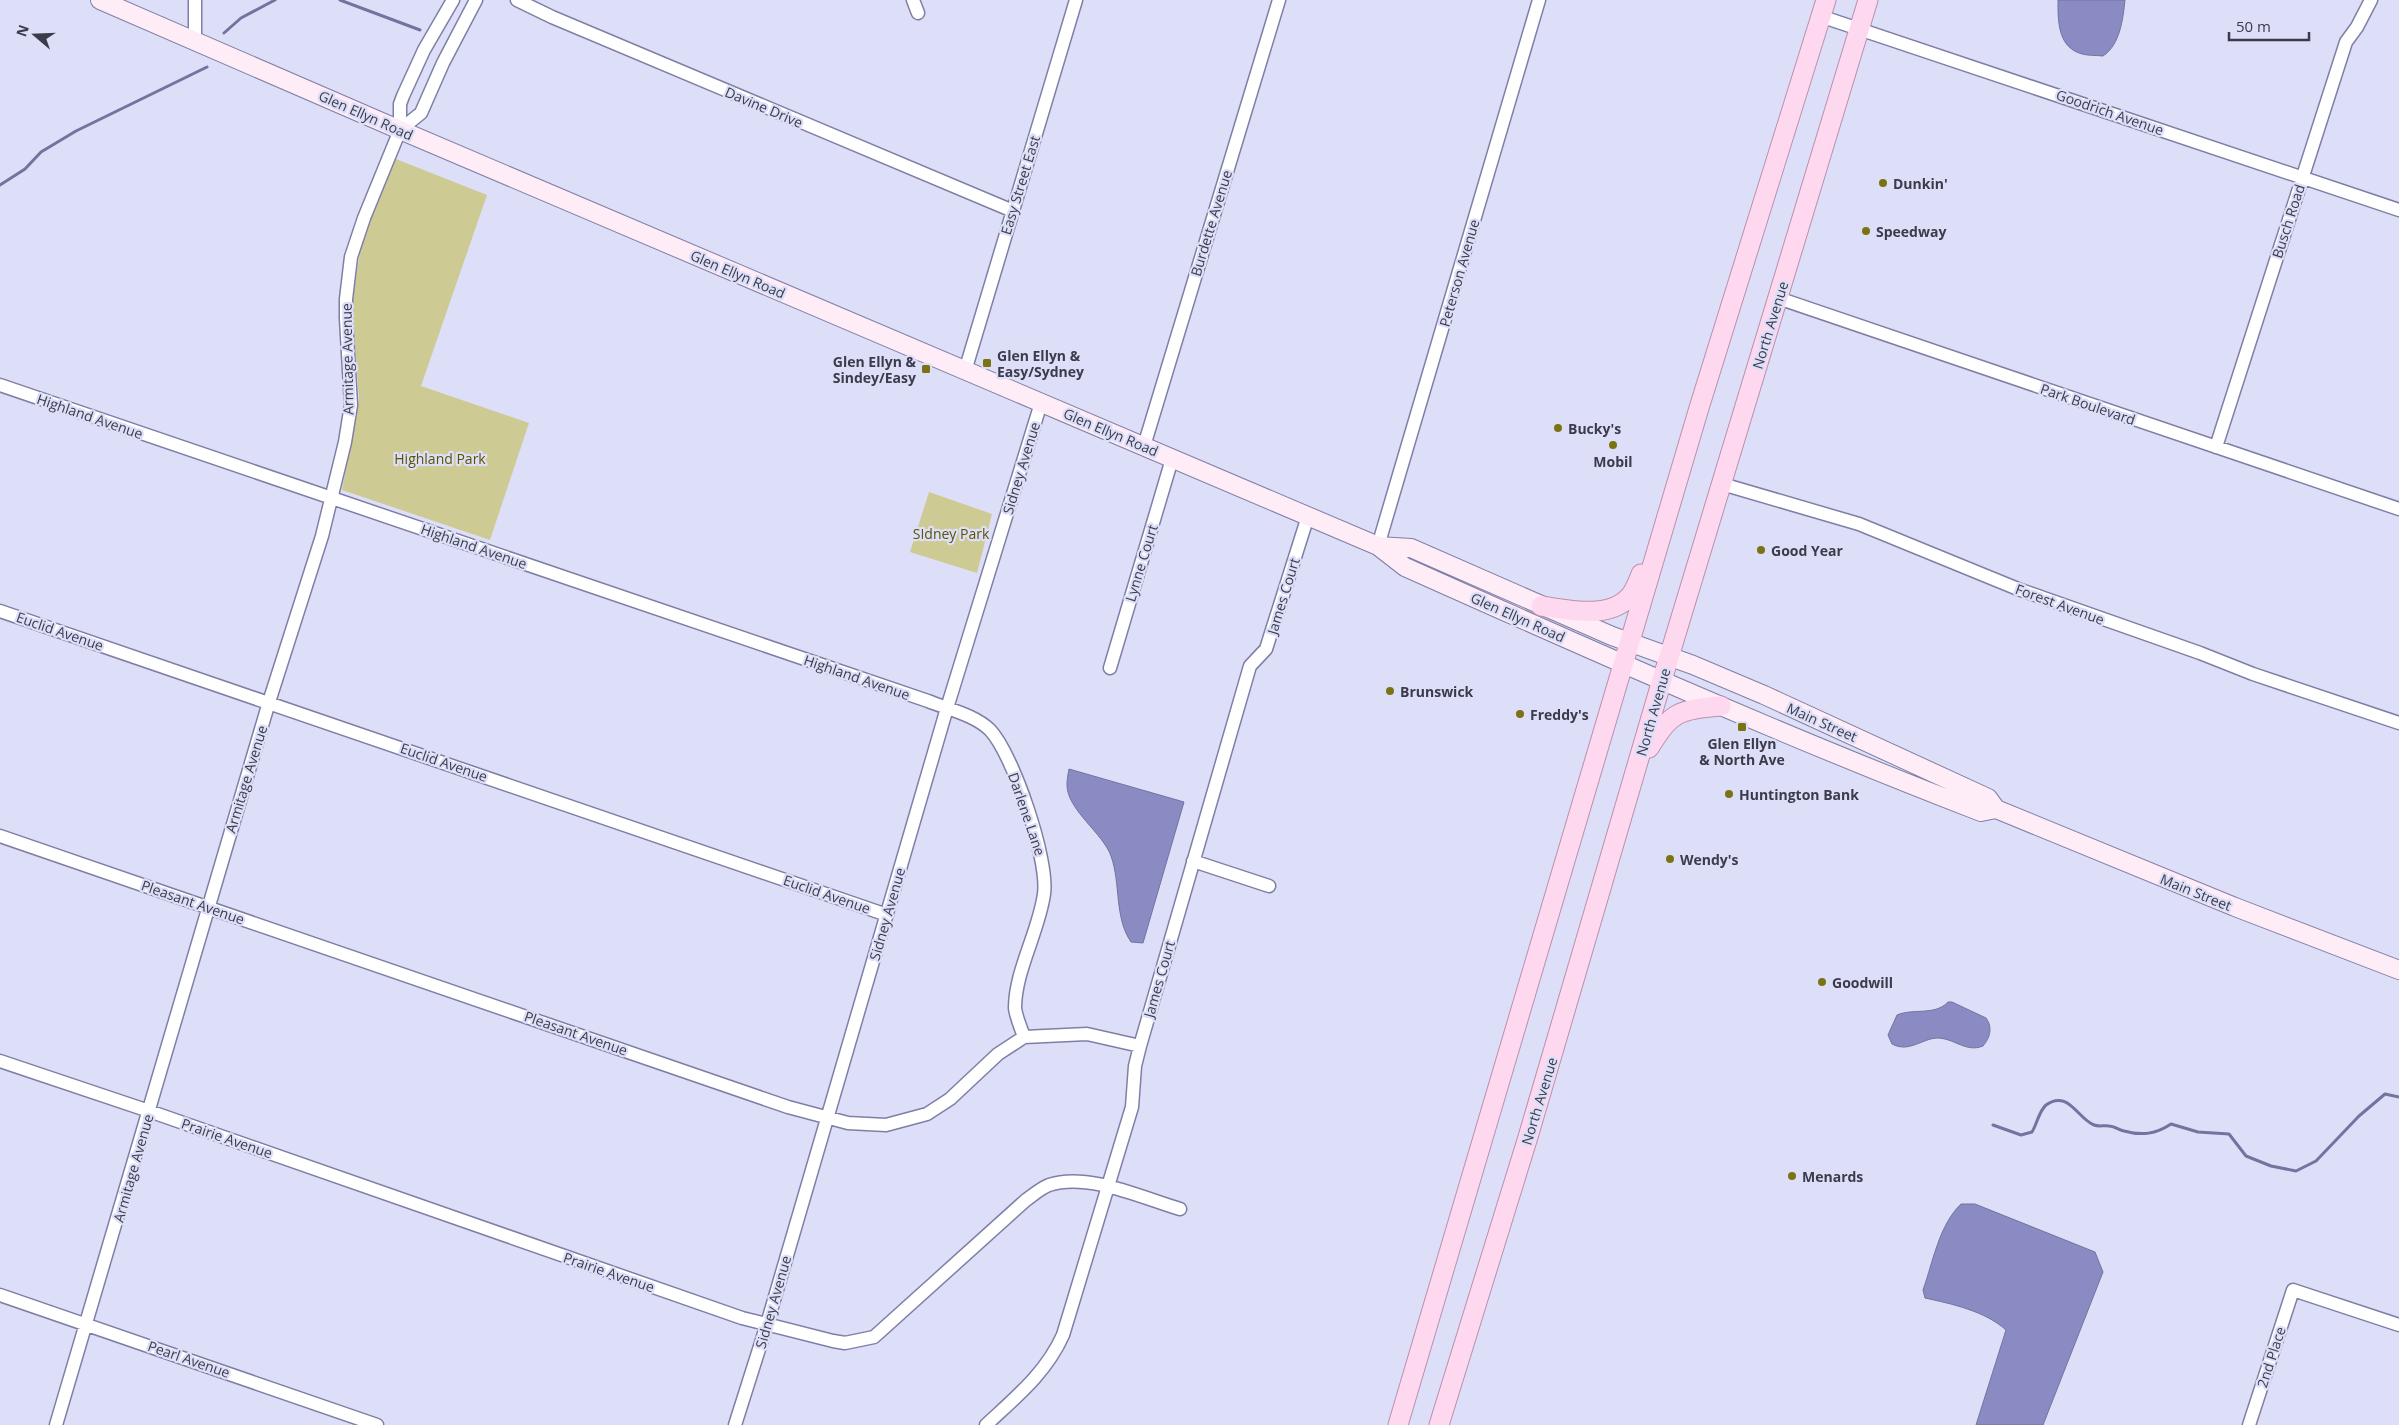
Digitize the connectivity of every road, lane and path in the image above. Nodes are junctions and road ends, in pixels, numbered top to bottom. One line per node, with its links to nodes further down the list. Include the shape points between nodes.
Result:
1 (100, 0): 15 (street, Glen Ellyn Road)
2 (195, 0): 15 (street)
3 (453, 0): 16 (street, Armitage Avenue, via 424,50 403,96)
4 (476, 0): 16 (street, Armitage Avenue, via 421,113)
5 (517, 0): 19 (street, Davine Drive)
6 (913, 0): 13 (street)
7 (1076, 0): 19 (street, Easy Street East)
8 (1279, 0): 24 (street, Burdette Avenue)
9 (1539, 0): 32 (street, Peterson Avenue)
10 (1868, 0): 14 (main road, North Avenue)
11 (2372, 0): 17 (street, Busch Road, via 2346,42)
12 (1823, 8): 14 (street, Goodrich Avenue); 28 (main road)
13 (918, 13)
14 (1859, 28): 17 (street, Goodrich Avenue); 20 (main road, North Avenue)
15 (195, 41): 16 (street, Glen Ellyn Road)
16 (400, 130): 21 (street, Glen Ellyn Road); 29 (street, Armitage Avenue, via 351,257 346,312 351,405)
17 (2303, 177): 18 (street, Goodrich Avenue); 25 (street, Busch Road)
18 (2399, 210)
19 (1013, 211): 21 (street, Easy Street East)
20 (1778, 298): 25 (street, Park Boulevard); 27 (main road, North Avenue)
21 (965, 371): 23 (street, Glen Ellyn Road)
22 (0, 385): 29 (street, Highland Avenue)
23 (1041, 403): 24 (street, Glen Ellyn Road); 42 (street, Sidney Avenue)
24 (1144, 446): 26 (street, Glen Ellyn Road)
25 (2216, 447): 30 (street, Park Boulevard)
26 (1172, 458): 31 (street, Glen Ellyn Road); 38 (street, Lynne Court)
27 (1722, 484): 36 (main road, North Avenue); 43 (street, Forest Avenue, via 1859,524 2018,589)
28 (1673, 496): 33 (main road, via 1632,593 1615,607 1589,612); 35 (main road)
29 (331, 497): 40 (street, Armitage Avenue, via 322,536); 42 (street, Highland Avenue)
30 (2399, 509)
31 (1308, 516): 32 (street, Glen Ellyn Road); 47 (street, James Court, via 1266,649 1250,666)
32 (1378, 546): 33 (street, Glen Ellyn Road, via 1411,548); 37 (street, Glen Ellyn Road, via 1404,567)
33 (1541, 606): 35 (street, Glen Ellyn Road)
34 (0, 610): 40 (street, Euclid Avenue)
35 (1629, 643): 36 (street, Glen Ellyn Road); 37 (main road)
36 (1669, 656): 39 (main road, North Avenue); 45 (street, Main Street, via 1764,695 1988,798)
37 (1622, 664): 39 (street, Glen Ellyn Road); 67 (main road)
38 (1110, 668)
39 (1662, 680): 41 (street, Main Street); 44 (main road, North Avenue)
40 (269, 702): 49 (street, Armitage Avenue); 50 (street, Euclid Avenue)
41 (1720, 706): 44 (main road, via 1679,713 1664,725 1647,751); 45 (street, Main Street, via 1981,812)
42 (947, 708): 50 (street, Sidney Avenue); 52 (street, Darlene Lane, via 977,720 1002,745 1041,850 1044,895 1017,990 1015,1010)
43 (2399, 723)
44 (1631, 788): 68 (main road, North Avenue)
45 (1996, 809): 51 (street, Main Street, via 2235,908)
46 (0, 836): 49 (street, Pleasant Avenue)
47 (1193, 861): 48 (street); 53 (street, James Court)
48 (1268, 886)
49 (208, 906): 55 (street, Armitage Avenue); 56 (street, Pleasant Avenue, via 788,1107)
50 (887, 915): 56 (street, Sidney Avenue)
51 (2399, 970)
52 (1024, 1037): 53 (street, via 1087,1034); 56 (street, Pleasant Avenue, via 998,1054 950,1099 927,1114 879,1125 848,1123)
53 (1140, 1046): 57 (street, James Court, via 1132,1106)
54 (0, 1061): 55 (street, Prairie Avenue)
55 (150, 1111): 60 (street, Prairie Avenue, via 665,1292); 61 (street, Armitage Avenue)
56 (827, 1116): 60 (street, Sidney Avenue)
57 (1108, 1186): 58 (street, Prairie Avenue); 60 (street, Prairie Avenue, via 1082,1182 1047,1185 1026,1200 874,1337 833,1342); 66 (street, James Court, via 1054,1354 1033,1381)
58 (1180, 1209)
59 (0, 1295): 61 (street, Pearl Avenue)
60 (767, 1324): 65 (street, Sidney Avenue)
61 (86, 1325): 63 (street, Armitage Avenue); 64 (street, Pearl Avenue)
62 (2399, 1325): 69 (street, 2nd Place, via 2293,1290)
63 (56, 1425)
64 (377, 1425)
65 (735, 1425)
66 (986, 1425)
67 (1398, 1425)
68 (1440, 1425)
69 (2249, 1425)

